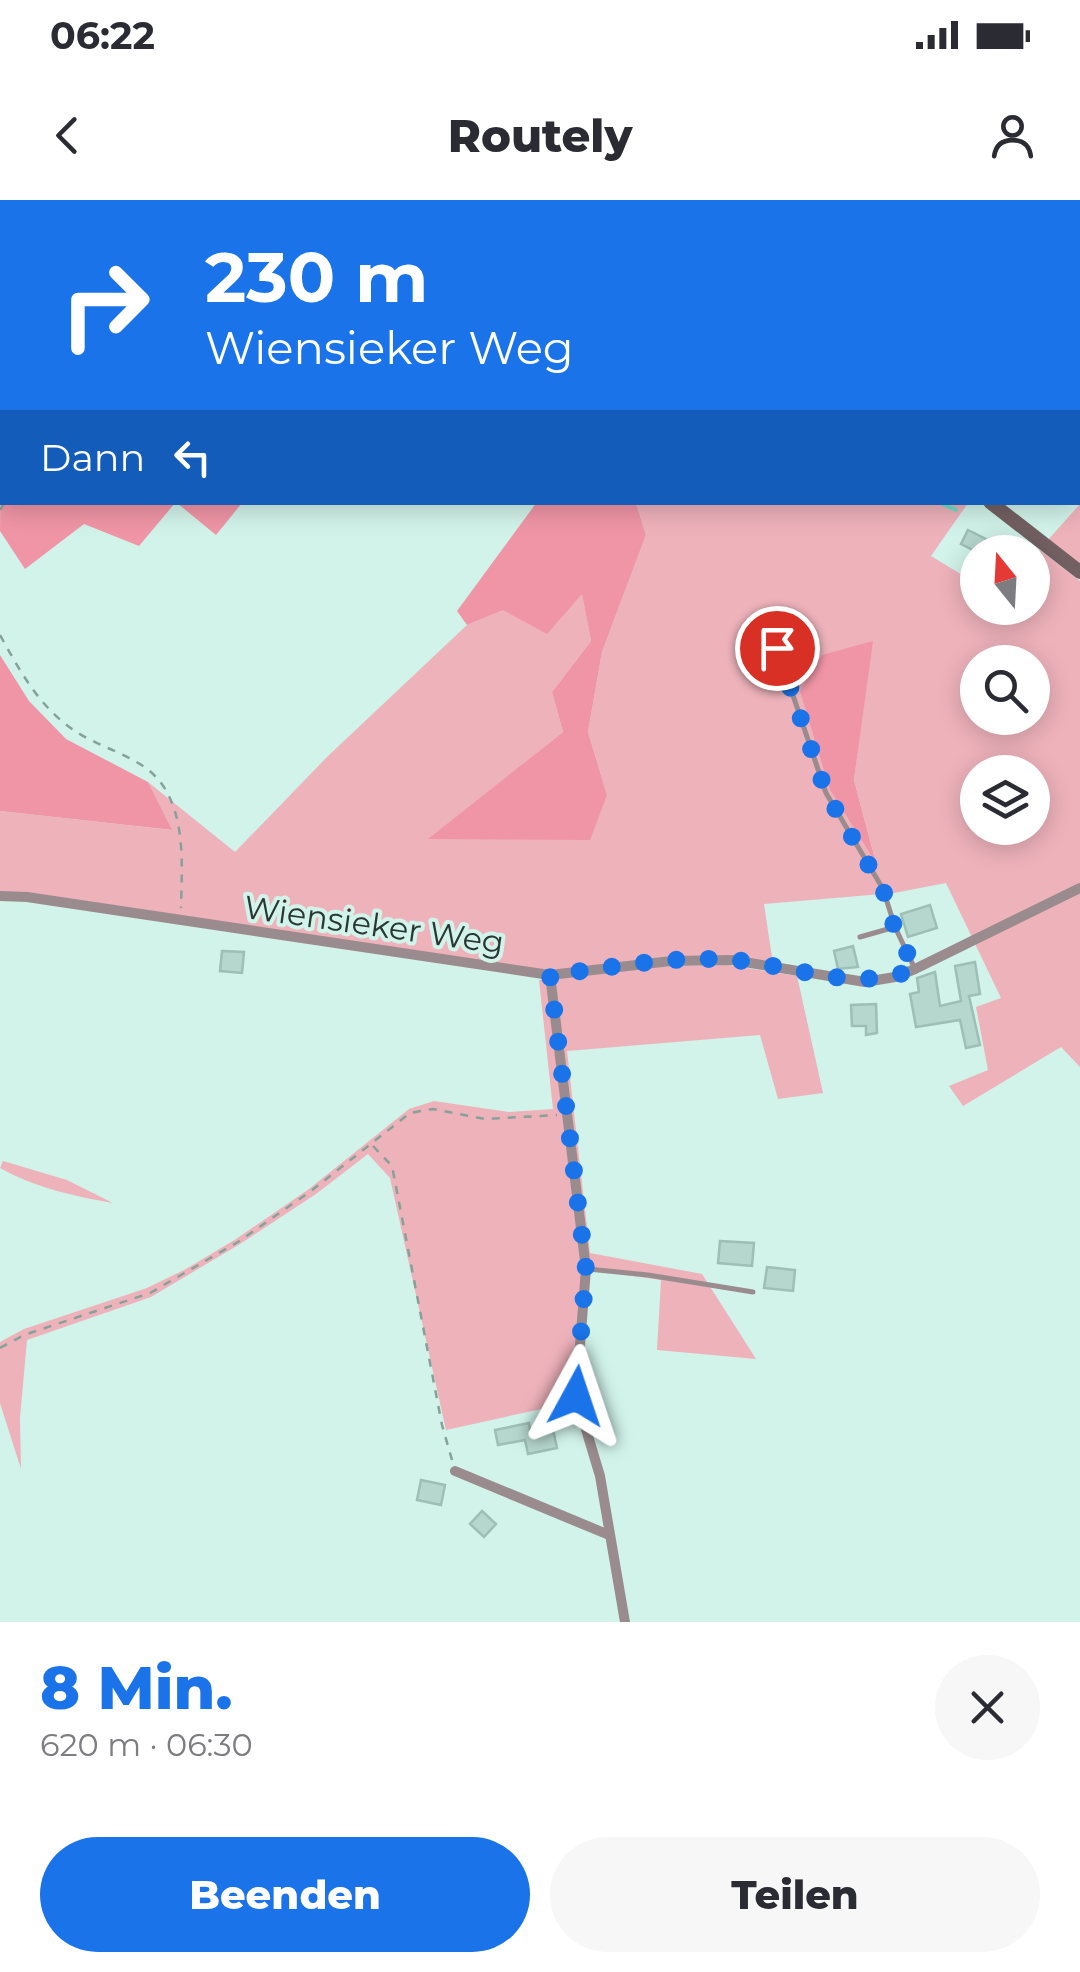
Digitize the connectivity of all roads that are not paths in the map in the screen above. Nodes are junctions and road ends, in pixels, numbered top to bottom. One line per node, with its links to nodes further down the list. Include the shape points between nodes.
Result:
1 (994, 505): 2 (main road)
2 (1080, 572)
3 (777, 648): 6 (lane, via 826,793 883,889)
4 (1080, 888): 8 (street, Wiensieker Weg)
5 (0, 896): 9 (street, Wiensieker Weg)
6 (894, 926): 7 (lane); 8 (lane)
7 (860, 937)
8 (915, 969): 9 (street, Wiensieker Weg, via 864,982 732,960)
9 (550, 975): 10 (street)
10 (586, 1269): 11 (lane); 13 (street, via 576,1396)
11 (753, 1292)
12 (455, 1471): 13 (street)
13 (609, 1535): 14 (street)
14 (625, 1622)

